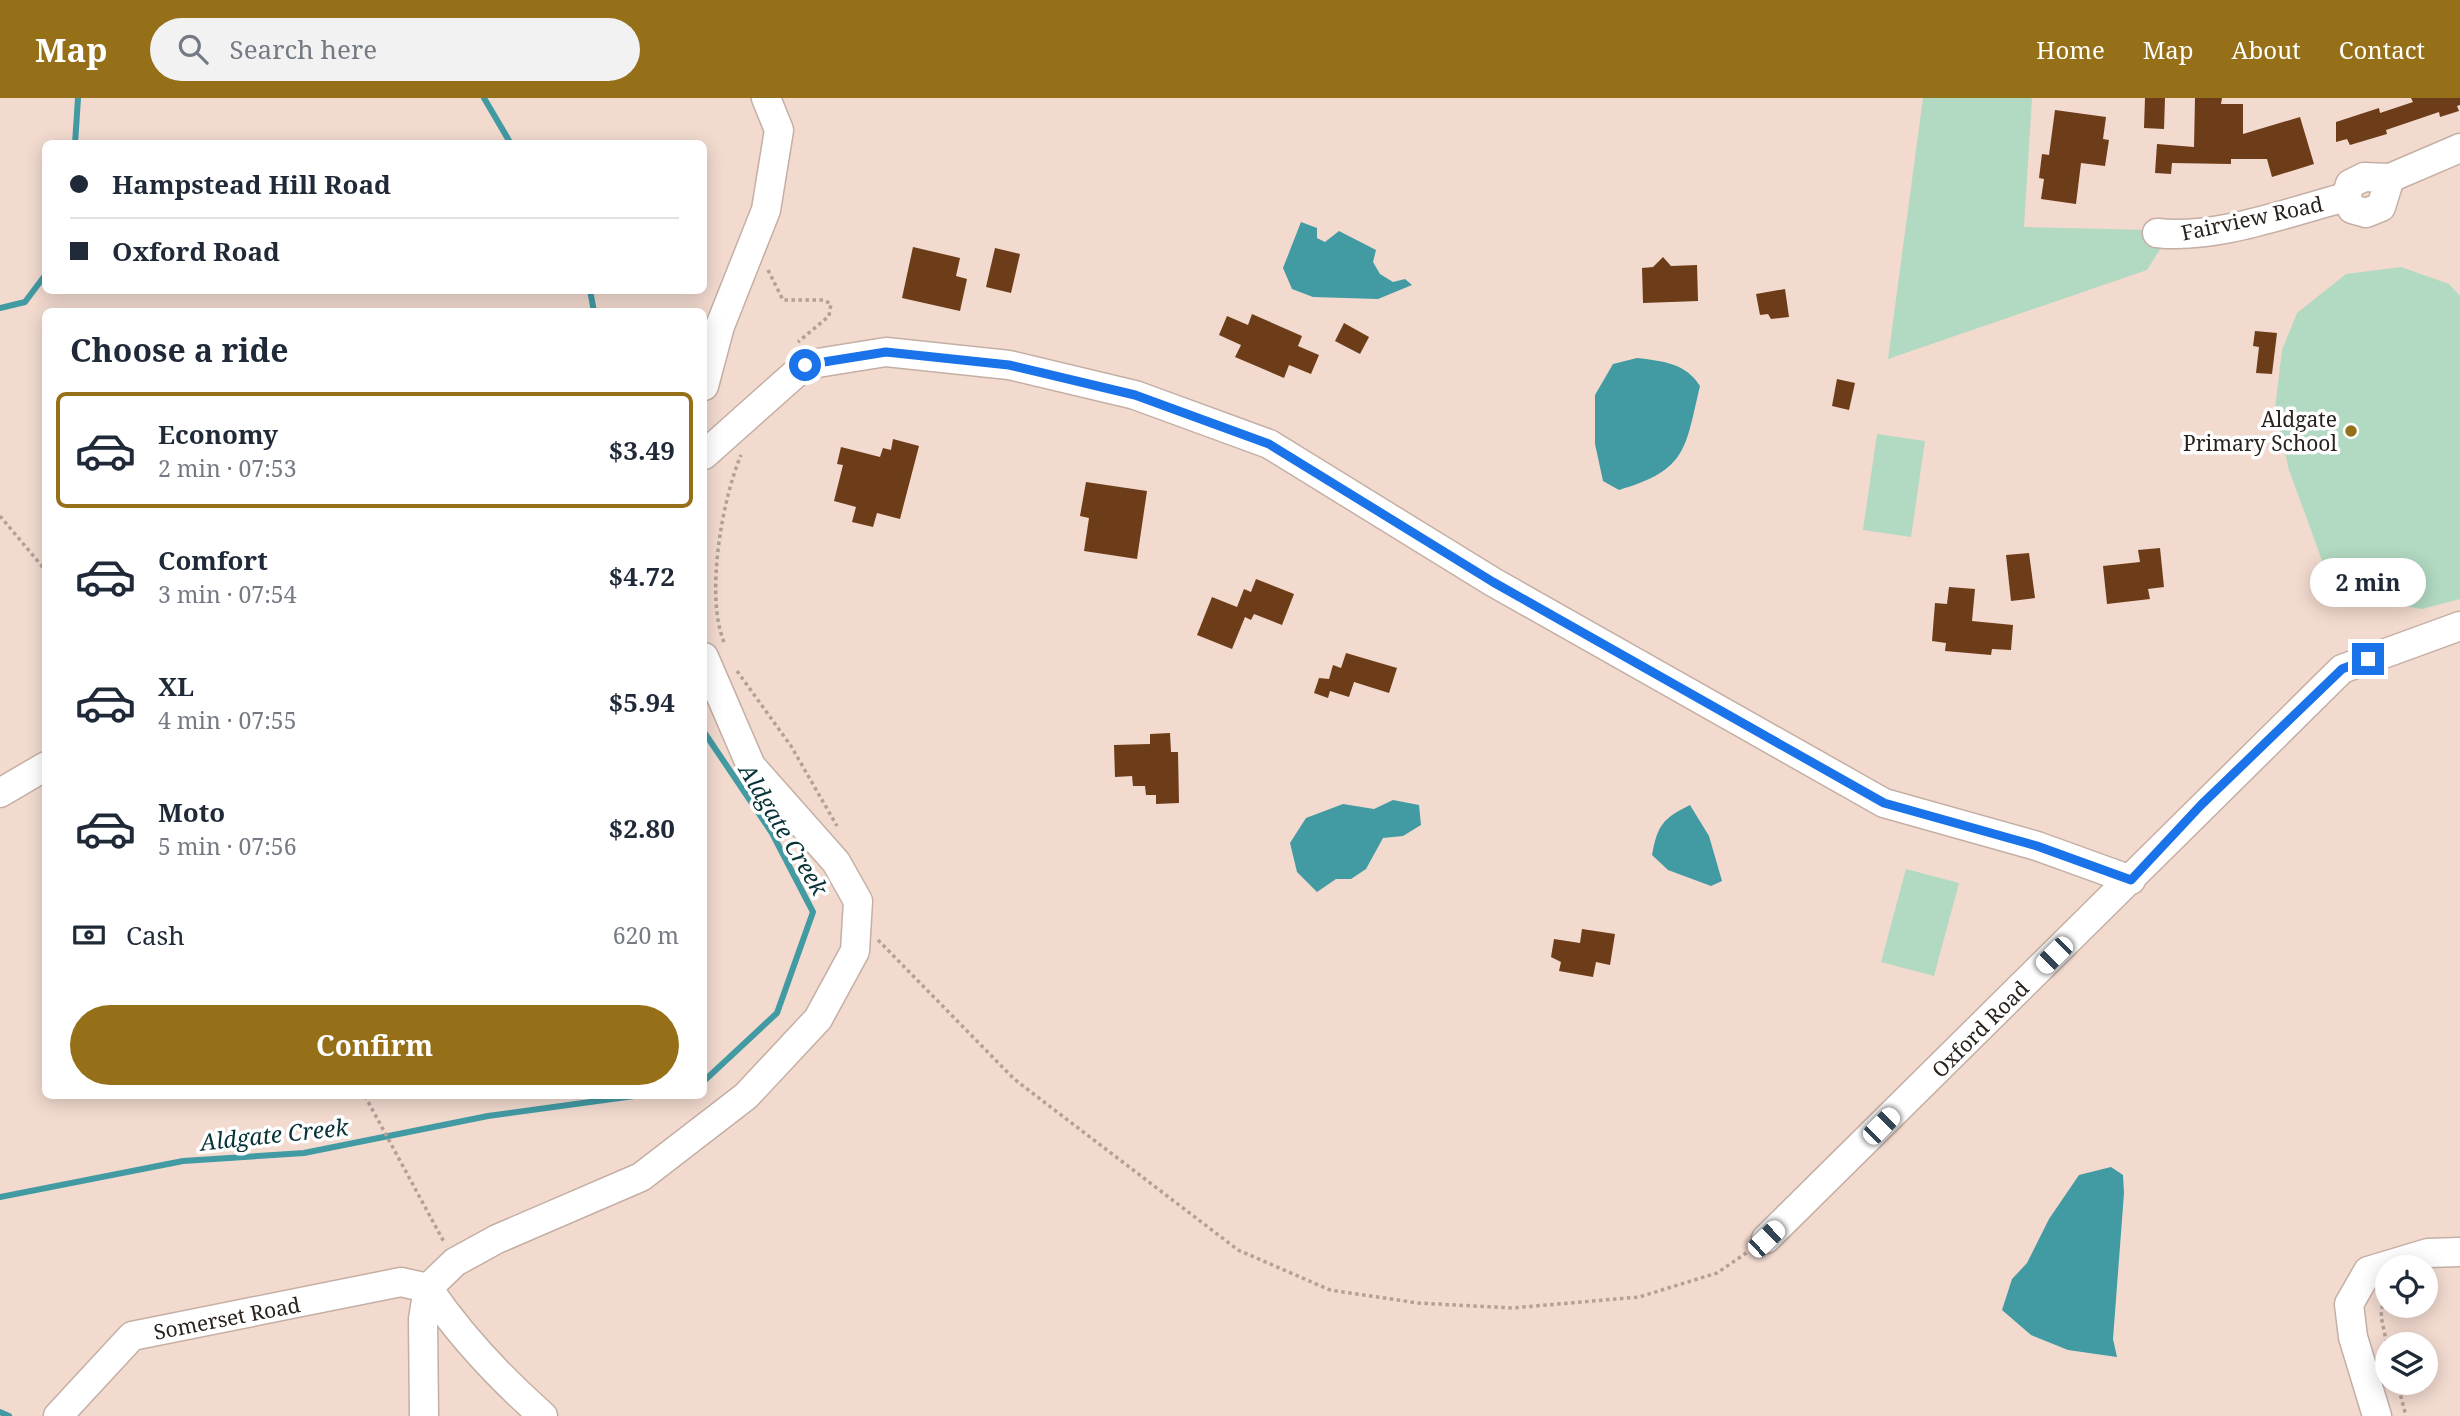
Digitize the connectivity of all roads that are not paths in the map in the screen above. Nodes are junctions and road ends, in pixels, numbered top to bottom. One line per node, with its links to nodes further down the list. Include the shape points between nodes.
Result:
1 (766, 98): 6 (street, via 779,130 766,210 720,326)
2 (2460, 148): 3 (street)
3 (2390, 178): 4 (street, via 2357,180 2350,184); 4 (street, via 2389,211 2358,212)
4 (2346, 197): 5 (street, Fairview Road, via 2250,222 2178,235)
5 (2157, 233)
6 (707, 375)
7 (707, 452): 12 (street, via 805,365 886,352 1009,365 1135,395 1269,444 1493,582 1884,803 2037,846)
8 (2460, 626): 12 (street, Oxford Road, via 2342,669 2201,805)
9 (715, 652): 15 (street, via 751,766 836,862 858,901 855,951 818,1020 746,1096 641,1177 497,1239 455,1262)
10 (42, 768): 11 (street)
11 (0, 793)
12 (2131, 880): 13 (street, Oxford Road)
13 (1766, 1239)
14 (2460, 1252): 19 (street, via 2428,1253 2368,1271 2348,1304)
15 (428, 1288): 16 (street, Somerset Road, via 401,1282 132,1336); 17 (street, via 423,1319); 18 (street, via 458,1332)
16 (58, 1416)
17 (424, 1416)
18 (543, 1416)
19 (2376, 1416)

